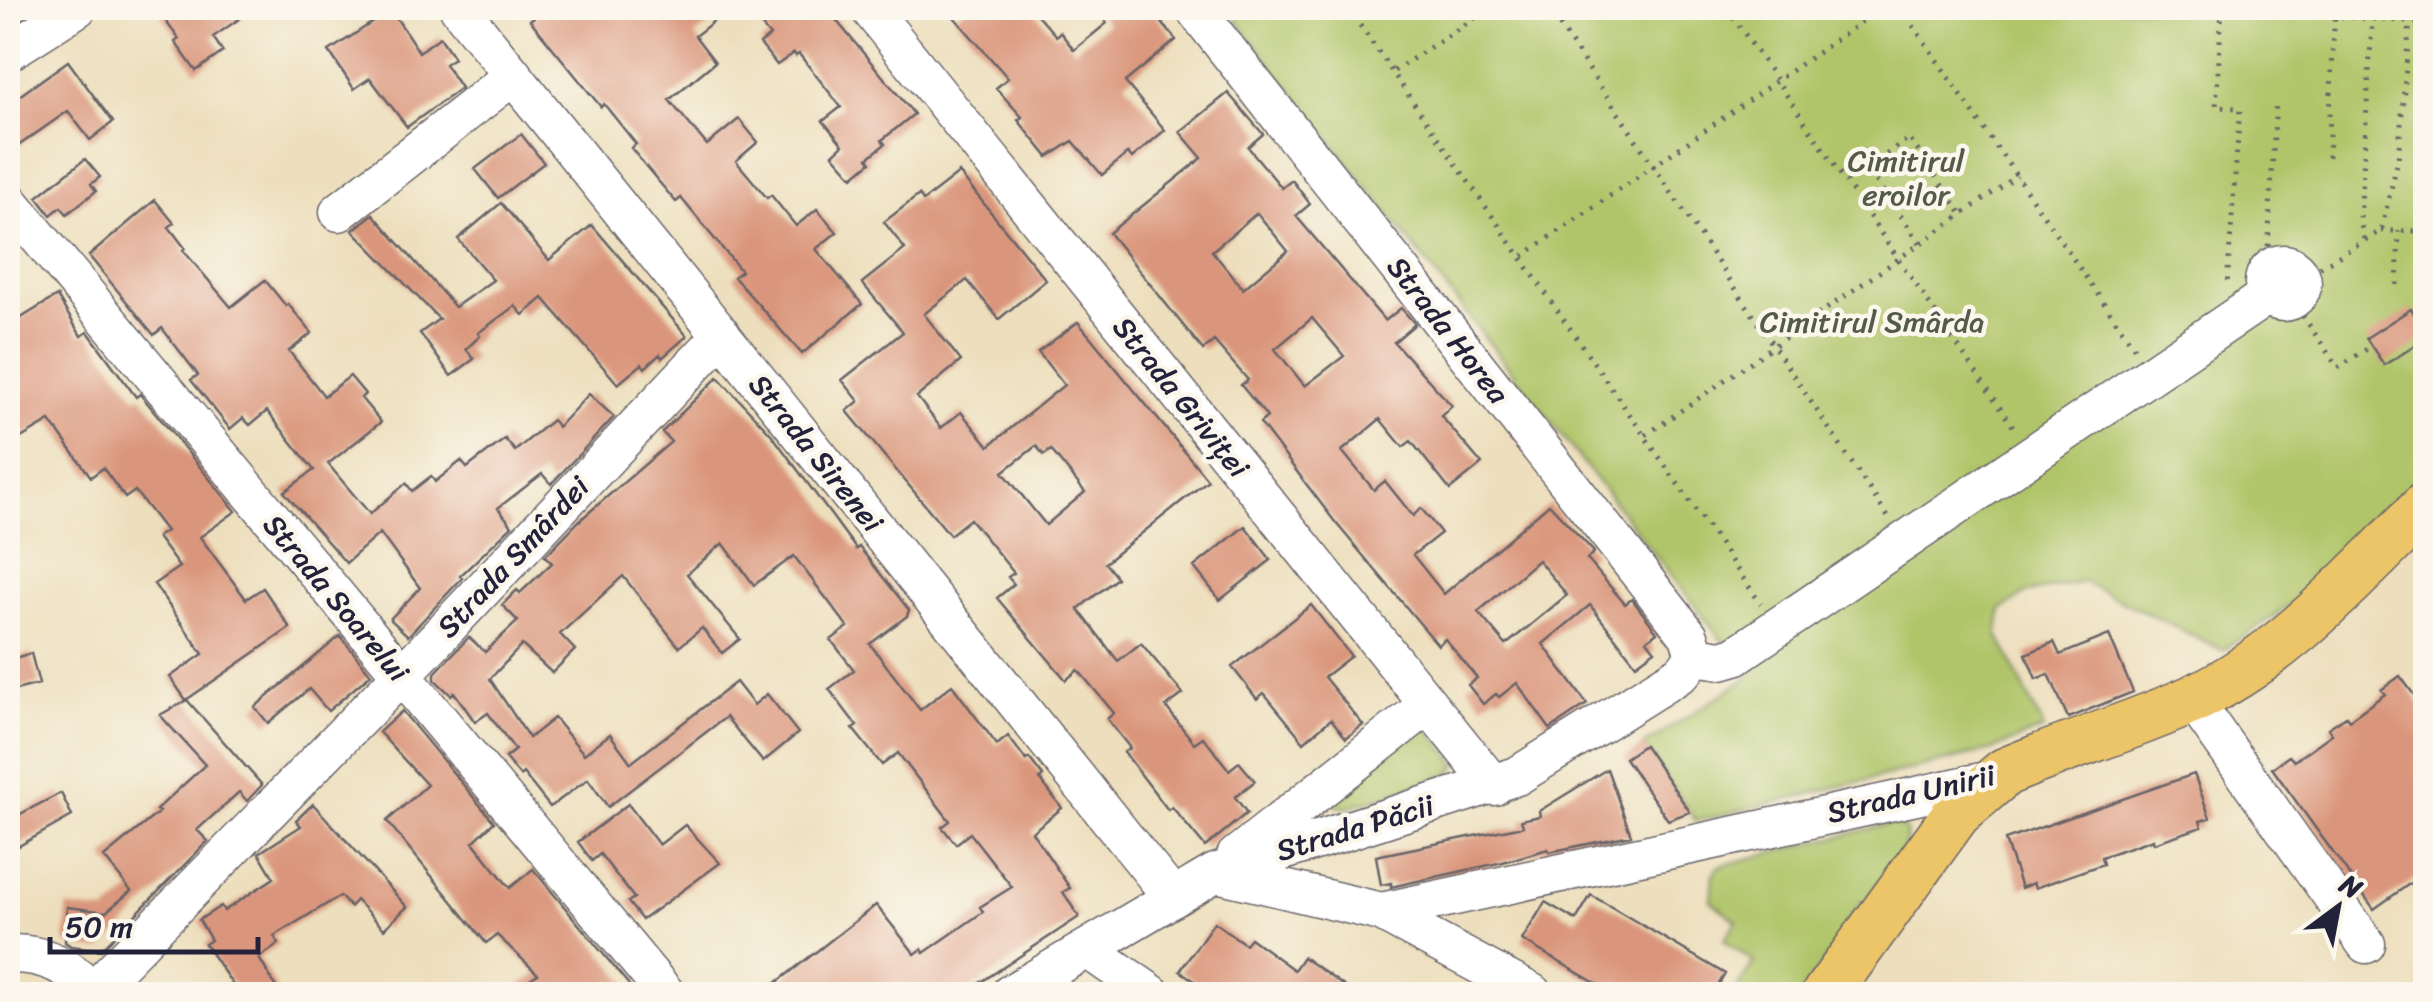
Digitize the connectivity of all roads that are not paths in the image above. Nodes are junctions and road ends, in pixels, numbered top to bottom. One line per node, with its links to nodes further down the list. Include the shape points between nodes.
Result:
1 (77, 8): 5 (street)
2 (460, 8): 6 (street, Strada Sirenei)
3 (868, 8): 15 (street, Strada Griviței)
4 (1194, 8): 12 (street, Strada Horea, via 1689,636)
5 (8, 52)
6 (514, 75): 8 (street); 10 (street, Strada Sirenei)
7 (8, 200): 13 (street, Strada Soarelui)
8 (339, 212)
9 (2274, 291): 12 (street, via 1728,659)
10 (722, 335): 13 (street, Strada Smârdei); 19 (street, Strada Sirenei)
11 (2426, 506): 14 (main road, Strada Unirii, via 2299,628)
12 (1694, 656): 17 (street, Strada Păcii, via 1683,672 1561,752)
13 (400, 676): 24 (street, Strada Smârdei); 25 (street, Strada Soarelui)
14 (2192, 699): 16 (main road, Strada Unirii); 21 (street)
15 (1428, 705): 17 (street, Strada Griviței); 18 (street)
16 (1995, 779): 20 (street, Strada Unirii); 29 (main road, via 1957,813)
17 (1494, 786): 18 (street, Strada Păcii)
18 (1214, 873): 19 (street, Strada Păcii); 20 (street)
19 (1173, 898): 22 (street, Strada Păcii)
20 (1381, 912): 28 (street)
21 (2366, 944)
22 (1087, 949): 26 (street, Strada Păcii); 27 (street)
23 (8, 954): 24 (street, via 55,962)
24 (94, 993)
25 (666, 994)
26 (1010, 994)
27 (1152, 994)
28 (1534, 994)
29 (1826, 994)

